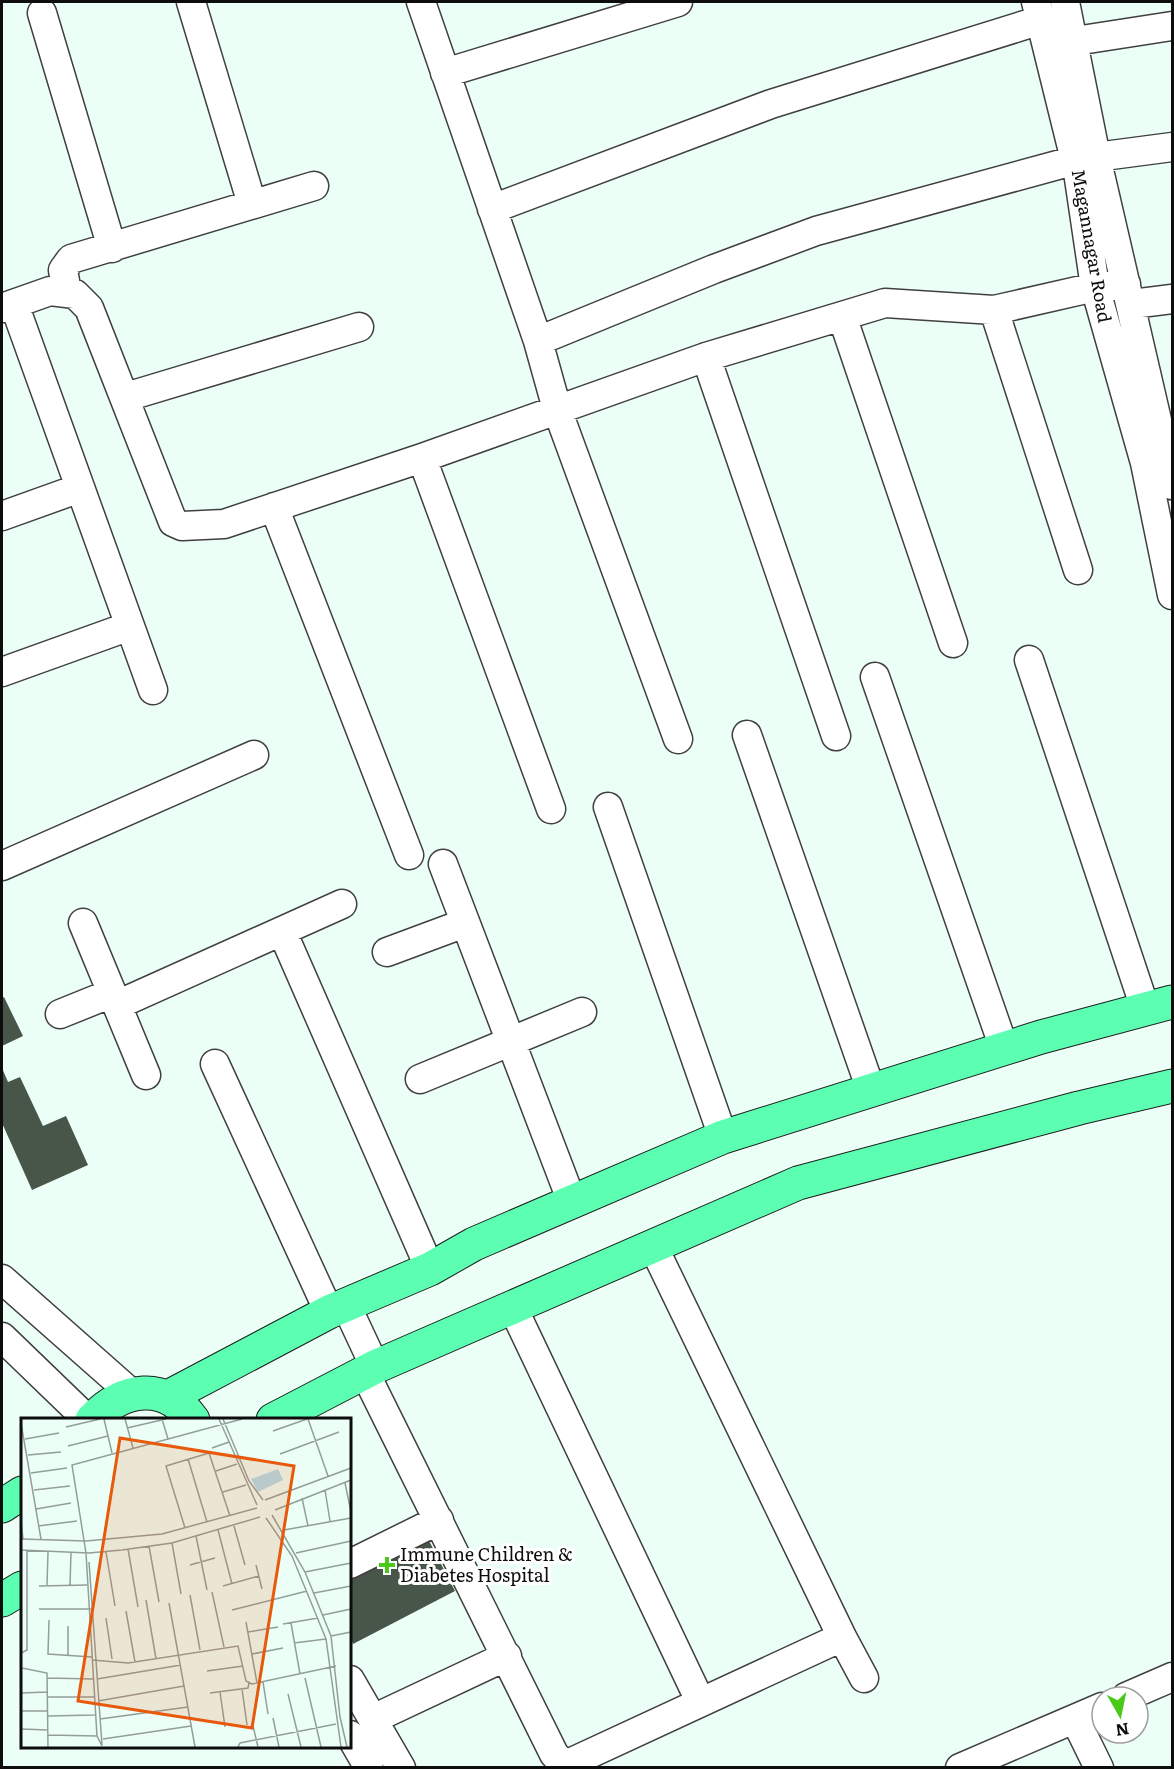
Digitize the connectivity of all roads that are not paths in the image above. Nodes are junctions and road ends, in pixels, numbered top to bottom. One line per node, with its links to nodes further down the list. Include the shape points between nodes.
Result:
1 (191, 2): 13 (street)
2 (420, 2): 9 (street)
3 (678, 2): 9 (street)
4 (1065, 2): 8 (street, Magannagar Road)
5 (1039, 11): 11 (street, Magannagar Road); 14 (street, via 771,104)
6 (42, 13): 15 (street)
7 (1173, 26): 8 (street)
8 (1075, 41): 11 (street, Magannagar Road)
9 (445, 74): 14 (street)
10 (1173, 147): 11 (street)
11 (1086, 158): 16 (street, Magannagar Road); 18 (street, Magannagar Road); 24 (street, via 816,231)
12 (314, 186): 13 (street)
13 (252, 204): 15 (street)
14 (492, 209): 24 (street)
15 (112, 248): 17 (street, via 71,259 63,270)
16 (1095, 287): 18 (street); 21 (street); 34 (street, Magannagar Road, via 1145,464)
17 (67, 291): 20 (street, via 50,291); 26 (street, via 89,308)
18 (1129, 294): 19 (street); 29 (street, Magannagar Road)
19 (1173, 299)
20 (8, 306): 30 (street)
21 (994, 310): 22 (street, via 885,303); 33 (street)
22 (842, 316): 25 (street); 36 (street)
23 (359, 327): 26 (street)
24 (538, 340): 27 (street)
25 (706, 357): 27 (street); 42 (street)
26 (126, 397): 31 (street, via 173,522 182,526 224,524)
27 (557, 409): 28 (street); 43 (street)
28 (422, 458): 31 (street); 46 (street)
29 (1173, 485)
30 (80, 488): 32 (street); 35 (street)
31 (274, 507): 47 (street)
32 (2, 516)
33 (1078, 570)
34 (1173, 596)
35 (130, 626): 38 (street); 40 (street)
36 (953, 643)
37 (1029, 660): 56 (street)
38 (2, 672)
39 (875, 677): 60 (street)
40 (153, 690)
41 (747, 735): 65 (street)
42 (836, 735)
43 (678, 739)
44 (254, 755): 49 (street)
45 (608, 807): 66 (street)
46 (551, 809)
47 (409, 855)
48 (443, 864): 52 (street)
49 (2, 866)
50 (342, 904): 53 (street)
51 (83, 923): 55 (street)
52 (465, 923): 54 (street); 59 (street)
53 (282, 931): 55 (street); 69 (street)
54 (387, 952)
55 (115, 999): 58 (street); 62 (street)
56 (1159, 1005): 60 (main road)
57 (582, 1012): 59 (street)
58 (60, 1014)
59 (510, 1042): 63 (street); 67 (street)
60 (1004, 1048): 65 (main road)
61 (215, 1064): 72 (street)
62 (146, 1075)
63 (420, 1079)
64 (1173, 1086): 68 (main road, via 798,1183)
65 (871, 1090): 66 (main road)
66 (723, 1137): 67 (main road)
67 (572, 1202): 69 (main road, via 474,1244)
68 (653, 1246): 71 (main road); 87 (street)
69 (430, 1269): 72 (main road)
70 (2, 1279): 75 (street)
71 (513, 1308): 74 (main road); 93 (street)
72 (338, 1309): 74 (street); 76 (main road)
73 (2, 1337): 77 (street)
74 (370, 1370): 80 (main road); 83 (street)
75 (131, 1393): 76 (main road); 78 (main road, via 108,1404)
76 (168, 1397): 79 (main road)
77 (86, 1418)
78 (93, 1418)
79 (192, 1418)
80 (275, 1418)
81 (21, 1493): 82 (main road)
82 (2, 1506)
83 (439, 1520): 84 (street); 88 (street)
84 (351, 1564)
85 (21, 1589): 86 (main road)
86 (2, 1600)
87 (842, 1637): 90 (street); 93 (street)
88 (507, 1656): 93 (street, via 554,1754 562,1763 572,1762); 95 (street)
89 (1173, 1677): 92 (street)
90 (864, 1678)
91 (351, 1682): 95 (street)
92 (1150, 1687)
93 (700, 1701)
94 (1090, 1712): 96 (street)
95 (373, 1719): 99 (street)
96 (1075, 1719): 100 (street); 101 (street)
97 (351, 1737): 98 (street)
98 (369, 1767)
99 (401, 1767)
100 (960, 1767)
101 (1099, 1767)

